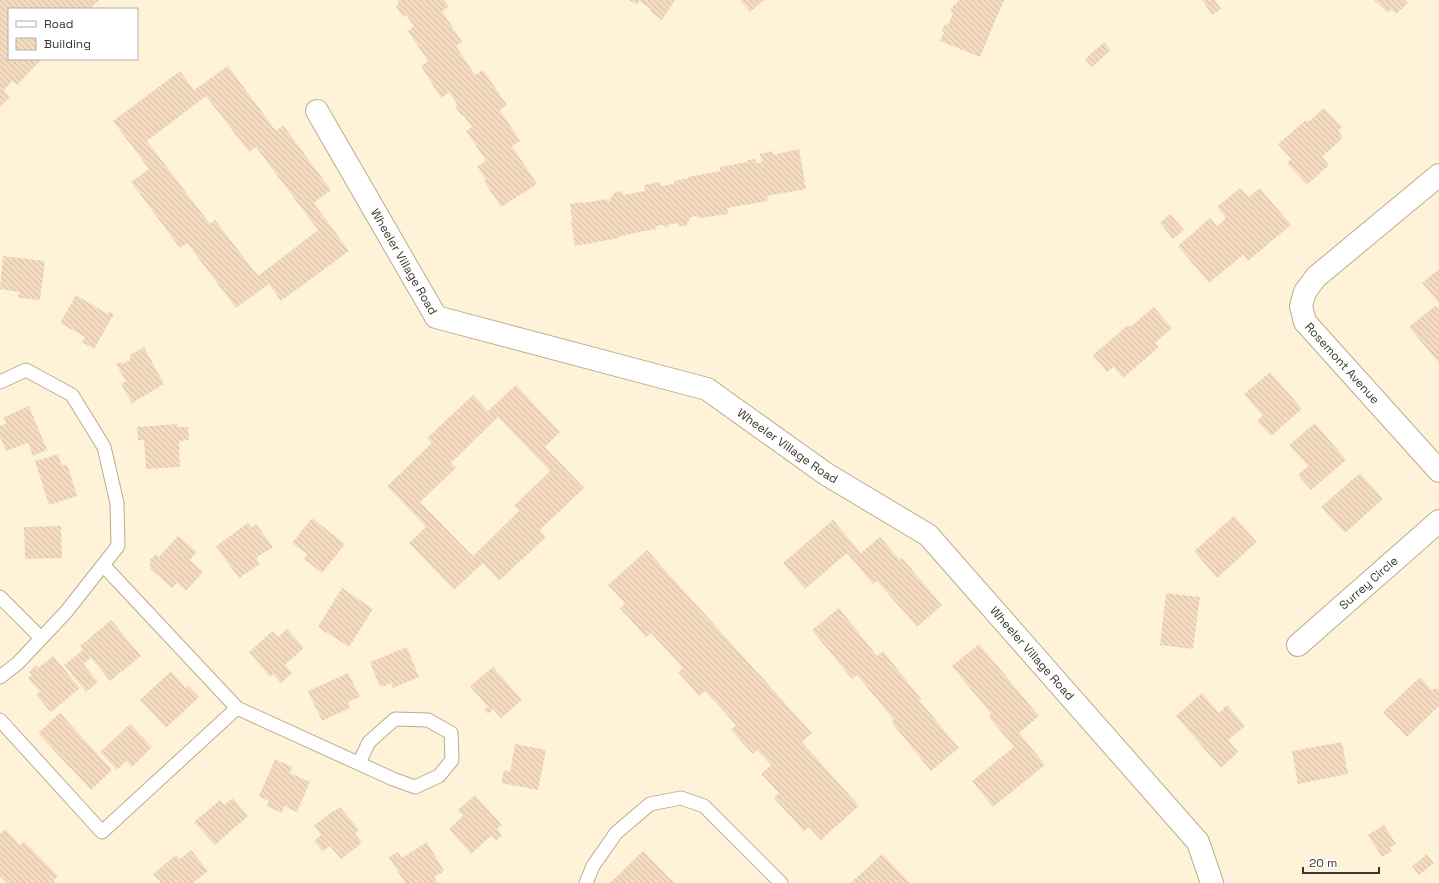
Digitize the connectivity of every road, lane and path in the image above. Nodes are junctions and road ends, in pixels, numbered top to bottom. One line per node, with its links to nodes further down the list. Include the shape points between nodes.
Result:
1 (317, 111): 16 (street, Wheeler Village Road, via 436,317 707,388 826,474 928,535 1198,842)
2 (1439, 175): 4 (street, Rosemont Avenue, via 1316,277 1305,292 1301,306 1305,322)
3 (0, 382): 6 (lane, via 26,370 72,395 104,447 117,503 118,546)
4 (1439, 471)
5 (1439, 521): 9 (street, Surrey Circle)
6 (103, 565): 8 (lane, via 66,612); 11 (lane)
7 (0, 597): 8 (lane)
8 (41, 638): 10 (lane, via 18,663)
9 (1298, 645)
10 (0, 677)
11 (237, 708): 12 (lane, via 102,832); 13 (lane)
12 (0, 720)
13 (358, 763): 13 (lane, via 415,787 439,776 452,760 451,733 428,720 394,719 370,742)
14 (586, 883): 15 (lane, via 616,832 650,804 682,798 704,806)
15 (781, 883)
16 (1212, 883)

